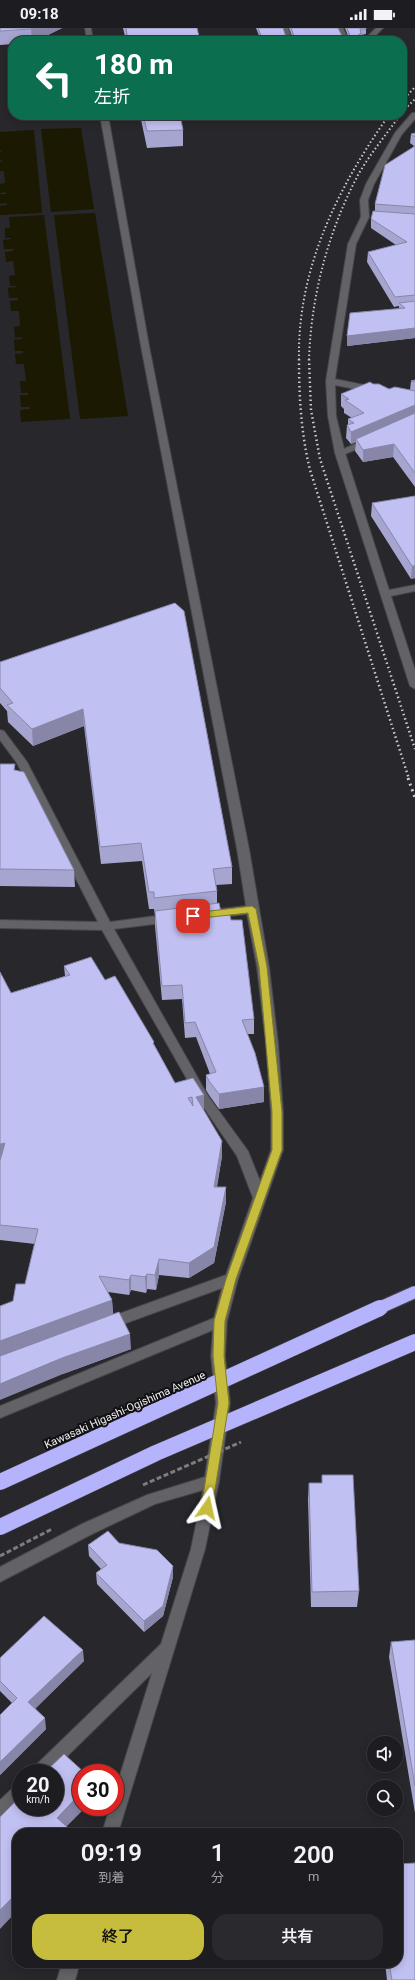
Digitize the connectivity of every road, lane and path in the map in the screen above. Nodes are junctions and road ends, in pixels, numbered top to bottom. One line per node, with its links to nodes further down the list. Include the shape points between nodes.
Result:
1 (380, 28): 2 (street)
2 (371, 36)
3 (415, 115): 5 (street, via 399,133 370,184 364,200 368,217 352,244 343,316)
4 (105, 120): 13 (street, via 145,346 243,849)
5 (330, 381): 6 (street); 8 (street, via 332,416)
6 (384, 392)
7 (381, 435): 8 (street)
8 (340, 454): 10 (street)
9 (415, 588): 10 (street)
10 (385, 594): 11 (street)
11 (415, 686)
12 (0, 733): 17 (street, via 22,762)
13 (252, 909): 14 (street); 18 (street, via 263,967 277,1112 277,1150)
14 (198, 915)
15 (183, 917): 17 (street)
16 (0, 924): 17 (street)
17 (106, 926): 18 (street, via 204,1099 243,1154)
18 (260, 1199): 19 (street)
19 (231, 1279): 21 (street); 22 (street)
20 (415, 1292): 27 (highway, Kawasaki Higashi-Ogishima Avenue, bridge)
21 (220, 1321): 24 (street); 26 (street, via 218,1356 223,1403)
22 (97, 1328)
23 (415, 1342): 29 (highway, bridge, via 156,1453)
24 (0, 1412)
25 (246, 1440): 28 (path, bridge)
26 (212, 1481): 32 (street, via 152,1499 87,1529); 33 (street, via 198,1549)
27 (0, 1482)
28 (137, 1488)
29 (0, 1527)
30 (54, 1528): 31 (path, bridge)
31 (0, 1556)
32 (0, 1575)
33 (167, 1649): 34 (street); 37 (street)
34 (48, 1764)
35 (12, 1800): 36 (street)
36 (0, 1811)
37 (112, 1828)
38 (70, 1968): 39 (street)
39 (66, 1980)

